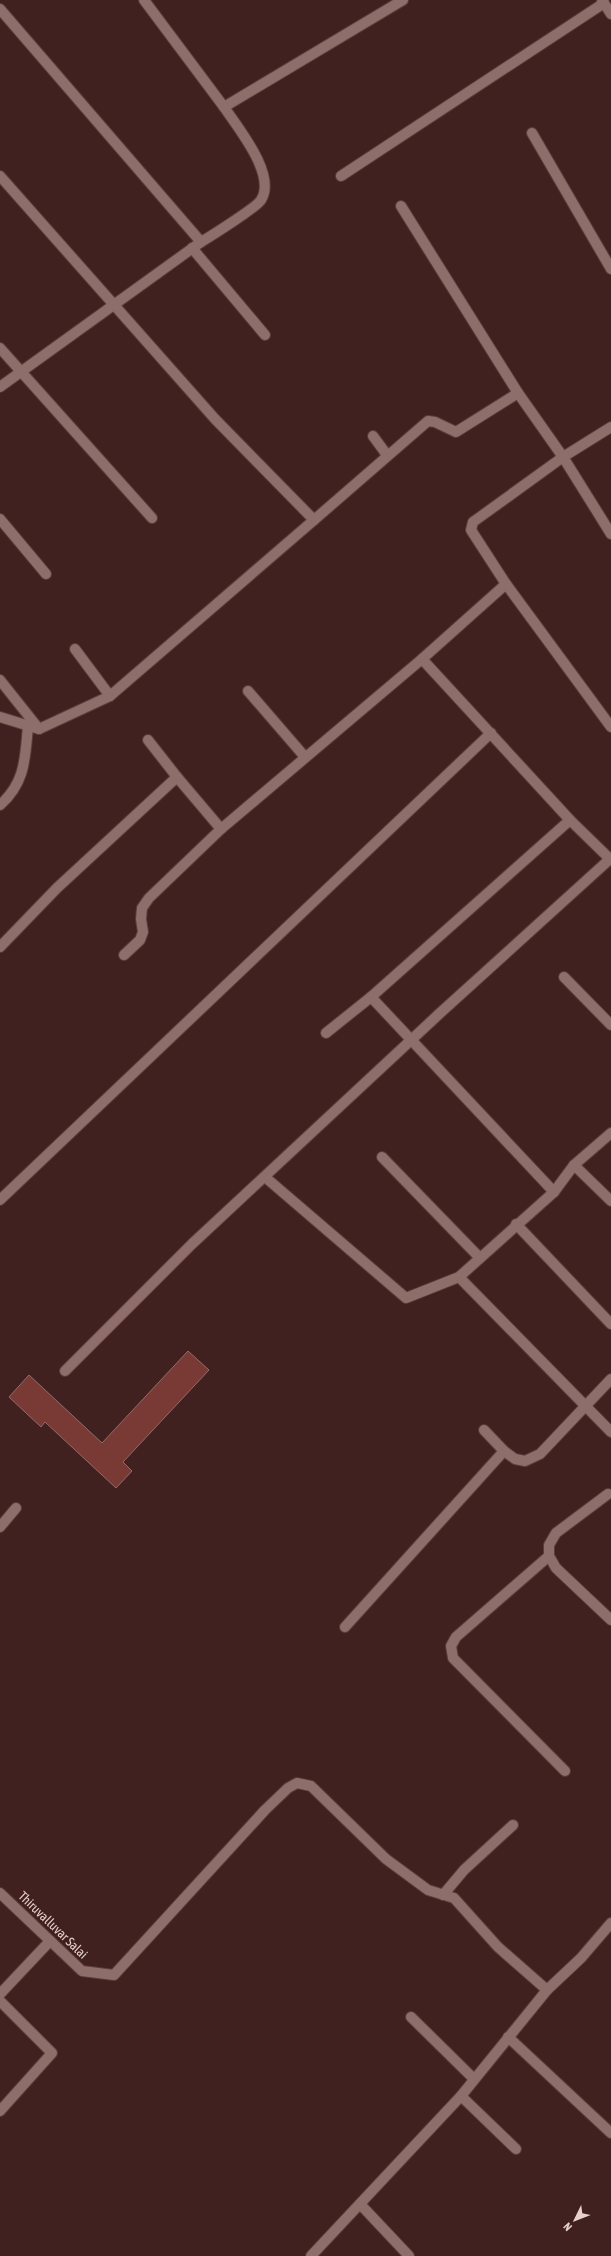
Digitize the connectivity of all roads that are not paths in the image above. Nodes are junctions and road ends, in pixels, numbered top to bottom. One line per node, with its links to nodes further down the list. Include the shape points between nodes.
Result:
1 (144, 0): 6 (street)
2 (403, 0): 6 (street)
3 (603, 2): 5 (street); 9 (street)
4 (0, 9): 11 (street)
5 (611, 14)
6 (224, 108): 11 (street, via 258,160 265,189 261,201)
7 (532, 133): 12 (street)
8 (0, 176): 13 (street)
9 (341, 176)
10 (401, 206): 18 (street)
11 (197, 245): 13 (street); 14 (street)
12 (611, 269)
13 (113, 304): 16 (street); 25 (street, via 215,419)
14 (265, 335)
15 (0, 348): 16 (street)
16 (19, 372): 17 (street); 23 (street)
17 (0, 387)
18 (518, 393): 21 (street, via 456,432 428,421); 22 (street)
19 (611, 427): 22 (street)
20 (373, 436): 21 (street)
21 (387, 455): 25 (street)
22 (563, 457): 26 (street); 28 (street, via 473,522 471,530)
23 (152, 518)
24 (0, 519): 27 (street)
25 (314, 520): 33 (street)
26 (611, 534)
27 (46, 574)
28 (506, 584): 30 (street); 36 (street)
29 (75, 649): 33 (street)
30 (422, 659): 38 (street); 40 (street)
31 (0, 680): 37 (street)
32 (248, 690): 40 (street)
33 (110, 696): 37 (street)
34 (0, 717): 35 (street)
35 (28, 726): 37 (street); 42 (street, via 24,771 7,799)
36 (611, 727)
37 (39, 729)
38 (491, 733): 43 (street); 58 (street)
39 (148, 740): 41 (street)
40 (305, 757): 44 (street)
41 (177, 777): 44 (street); 46 (street, via 57,888)
42 (0, 805)
43 (570, 820): 45 (street); 49 (street)
44 (221, 829): 47 (street, via 149,898 142,908 143,932 140,940)
45 (611, 860): 52 (street)
46 (0, 947)
47 (124, 955)
48 (564, 977): 50 (street)
49 (371, 997): 51 (street); 52 (street)
50 (611, 1024)
51 (326, 1033)
52 (412, 1040): 56 (street); 57 (street)
53 (611, 1133): 55 (street)
54 (382, 1157): 61 (street)
55 (574, 1165): 57 (street); 59 (street)
56 (265, 1177): 62 (street, via 406,1298); 64 (street, via 192,1244)
57 (554, 1192): 60 (street)
58 (0, 1200)
59 (611, 1201)
60 (516, 1224): 61 (street); 63 (street)
61 (480, 1258): 62 (street)
62 (459, 1277): 66 (street)
63 (611, 1324)
64 (65, 1371)
65 (611, 1379): 66 (street)
66 (584, 1405): 68 (street); 69 (street, via 540,1454 525,1461 515,1459)
67 (484, 1430): 69 (street)
68 (611, 1432)
69 (504, 1451): 75 (street)
70 (610, 1494): 73 (street, via 556,1533 549,1545)
71 (16, 1508): 72 (street)
72 (0, 1527)
73 (549, 1556): 74 (street, via 556,1568); 76 (street, via 456,1637 451,1646 453,1658)
74 (611, 1620)
75 (345, 1627)
76 (565, 1771)
77 (513, 1825): 79 (street, via 464,1870)
78 (0, 1893): 81 (street, Thiruvalluvar Salai)
79 (443, 1895): 81 (street, Thiruvalluvar Salai, via 428,1890 386,1859 311,1786 297,1783 265,1810 114,1975 82,1971); 82 (street, via 454,1898 498,1947)
80 (611, 1924): 82 (street, via 581,1958)
81 (50, 1941): 83 (street)
82 (547, 1990): 86 (street)
83 (0, 1994)
84 (0, 2001): 89 (street, via 52,2053)
85 (411, 2017): 87 (street)
86 (508, 2036): 87 (street); 90 (street)
87 (474, 2079): 88 (street)
88 (461, 2096): 91 (street); 92 (street)
89 (0, 2111)
90 (611, 2133)
91 (516, 2150)
92 (360, 2204): 93 (street); 94 (street)
93 (311, 2256)
94 (409, 2256)

